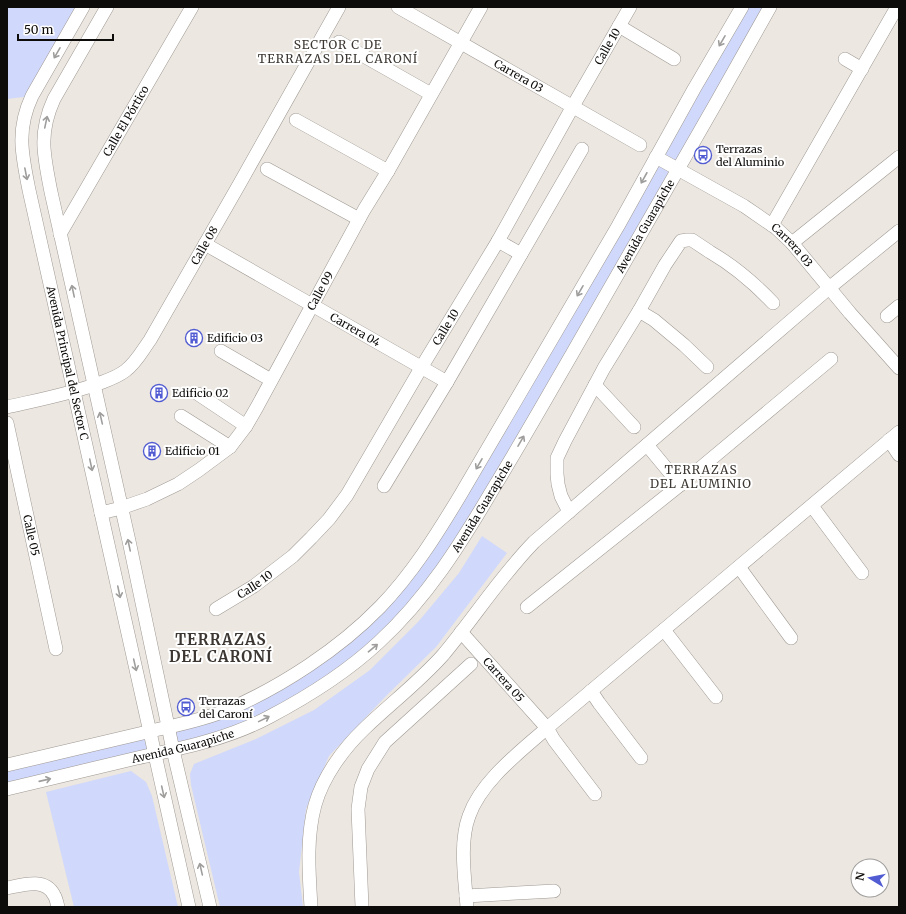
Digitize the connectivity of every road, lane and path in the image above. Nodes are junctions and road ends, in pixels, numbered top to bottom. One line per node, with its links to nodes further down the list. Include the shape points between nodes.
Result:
1 (83, 7): 50 (street, Avenida Principal del Sector C, one-way to 50, via 32,96 27,108 21,142 29,190)
2 (107, 7): 30 (street, Avenida Principal del Sector C, one-way to 2, via 43,151 46,122 54,99)
3 (192, 7): 30 (street, Calle El Pórtico)
4 (339, 7): 33 (street, Calle 08)
5 (398, 7): 13 (street, Carrera 03)
6 (481, 7): 13 (street, Calle 09)
7 (630, 7): 11 (street, Calle 10)
8 (742, 7): 23 (street, Avenida Guarapiche, one-way to 23)
9 (770, 7): 25 (street, Avenida Guarapiche)
10 (897, 7): 16 (street)
11 (619, 26): 14 (street); 18 (street, Calle 10)
12 (339, 42): 17 (street)
13 (461, 43): 17 (street, Calle 09); 18 (street, Carrera 03)
14 (674, 59)
15 (845, 59): 16 (street)
16 (862, 69): 28 (street)
17 (431, 94): 26 (street, Calle 09)
18 (573, 106): 20 (street, Carrera 03); 31 (street, Calle 10)
19 (296, 120): 26 (street)
20 (640, 145)
21 (582, 149): 34 (street)
22 (899, 156): 32 (street)
23 (656, 157): 25 (street, Carrera 03); 79 (street, Avenida Guarapiche, one-way to 79, via 438,533 396,590 358,628 291,677 227,710)
24 (267, 169): 27 (street)
25 (678, 169): 28 (street, Carrera 03); 82 (street, Avenida Guarapiche, one-way to 25, via 248,727 328,683 379,642 421,598 454,554)
26 (388, 171): 27 (street, Calle 09)
27 (359, 219): 37 (street, Calle 09)
28 (772, 225): 32 (street, Carrera 03)
29 (899, 231): 35 (street)
30 (60, 234): 48 (street, Avenida Principal del Sector C, one-way to 30)
31 (498, 241): 34 (street); 44 (street, Calle 10)
32 (792, 243): 35 (street, Carrera 03)
33 (205, 244): 37 (street, Carrera 04); 48 (street, Calle 08, via 150,340 134,362 112,378)
34 (521, 254): 47 (street)
35 (829, 288): 45 (street, Carrera 03); 59 (street)
36 (773, 303): 39 (street, via 725,260 696,242 687,240 681,241)
37 (312, 305): 44 (street, Carrera 04); 46 (street, Calle 09)
38 (899, 306): 40 (street)
39 (639, 311): 43 (street, via 654,320); 49 (street)
40 (887, 316)
41 (221, 351): 46 (street)
42 (831, 359): 62 (street)
43 (707, 367)
44 (421, 368): 47 (street, Carrera 04); 71 (street, Calle 10, via 346,495 329,519 283,564 254,586)
45 (899, 368)
46 (271, 380): 55 (street, Calle 09)
47 (447, 382): 63 (street)
48 (94, 385): 50 (street, Calle 08); 65 (street, Avenida Principal del Sector C, one-way to 48)
49 (595, 385): 56 (street); 66 (street, via 557,458 558,484)
50 (74, 391): 52 (street, Calle 08); 67 (street, Avenida Principal del Sector C, one-way to 67)
51 (198, 394): 55 (street)
52 (7, 407)
53 (181, 416): 60 (street)
54 (7, 423): 75 (street, Calle 05)
55 (246, 426): 60 (street, Calle 09)
56 (634, 426)
57 (899, 432): 58 (street)
58 (889, 440): 61 (street); 64 (street)
59 (647, 445): 62 (street); 66 (street)
60 (230, 447): 65 (street, Calle 09, via 178,484)
61 (899, 454)
62 (680, 485): 70 (street)
63 (384, 486)
64 (812, 506): 68 (street); 69 (street)
65 (121, 508): 67 (street, Calle 09); 79 (street, Avenida Principal del Sector C, one-way to 65)
66 (569, 512): 73 (street, via 522,555)
67 (101, 513): 81 (street, Avenida Principal del Sector C, one-way to 81)
68 (738, 567): 72 (street); 74 (street)
69 (862, 573)
70 (527, 607)
71 (216, 609)
72 (664, 630): 77 (street); 78 (street)
73 (461, 632): 80 (street, Carrera 05); 94 (street, via 427,672 363,730 344,752 322,787 315,804 309,846)
74 (791, 638)
75 (56, 648)
76 (471, 664): 95 (street, via 385,742 368,769 359,795 358,809)
77 (591, 691): 80 (street); 84 (street)
78 (716, 697)
79 (169, 727): 81 (street, Avenida Guarapiche); 82 (street, Avenida Principal del Sector C)
80 (547, 728): 87 (street, Carrera 05); 90 (street, via 484,787 474,804 464,846)
81 (150, 731): 83 (street, Avenida Principal del Sector C); 85 (street, Avenida Guarapiche)
82 (173, 750): 83 (street, Avenida Guarapiche); 93 (street, Avenida Principal del Sector C, one-way to 82)
83 (154, 754): 86 (street, Avenida Guarapiche, one-way to 83); 92 (street, Avenida Principal del Sector C, one-way to 92)
84 (641, 758)
85 (7, 765)
86 (7, 789)
87 (595, 794)
88 (7, 888): 91 (street, via 40,884 54,895)
89 (554, 891): 90 (street)
90 (466, 902)
91 (58, 907)
92 (189, 907)
93 (210, 907)
94 (311, 907)
95 (362, 907)

